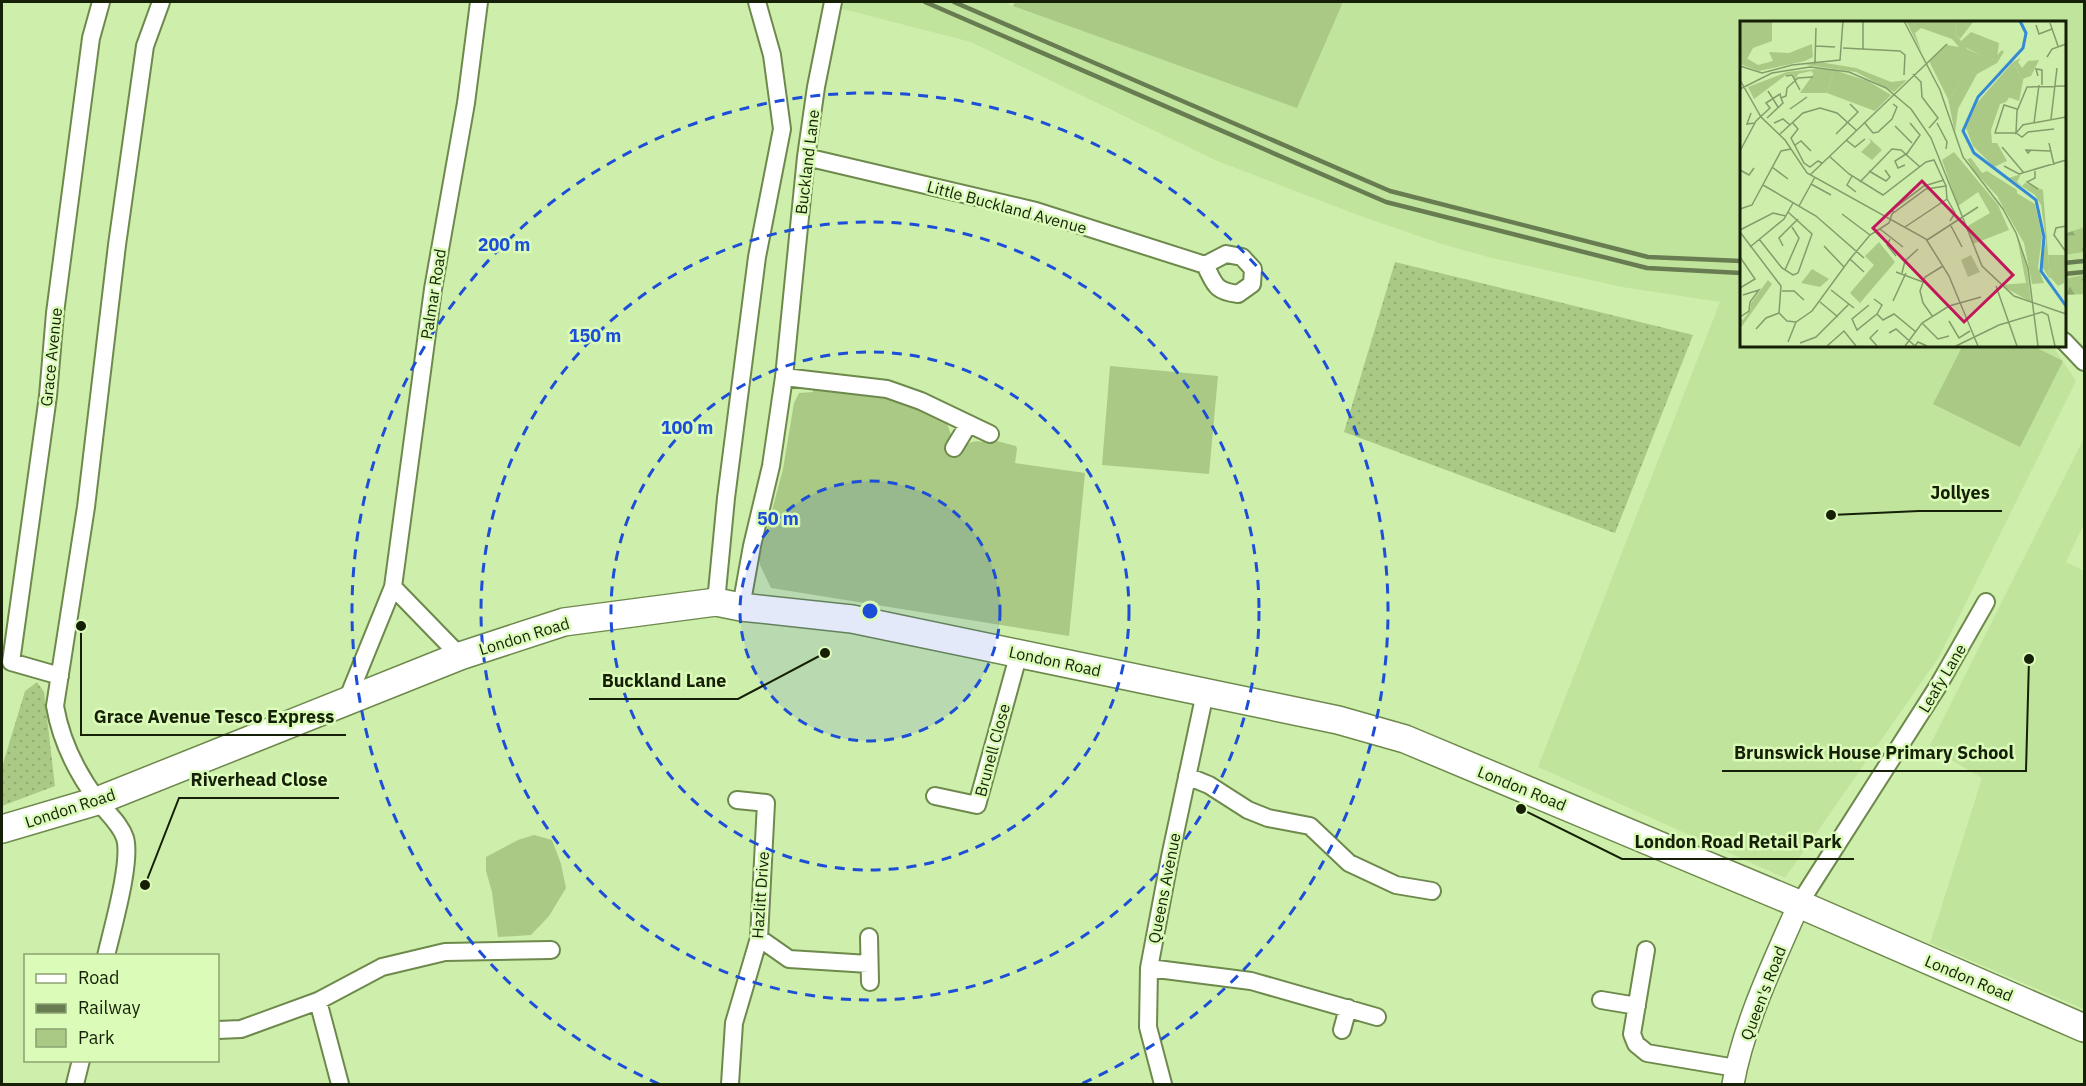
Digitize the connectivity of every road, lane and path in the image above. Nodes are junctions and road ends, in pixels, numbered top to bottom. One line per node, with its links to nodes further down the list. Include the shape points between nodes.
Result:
1 (101, 2): 19 (street, Grace Avenue, via 91,38 11,662)
2 (161, 2): 19 (street, via 145,46 86,507)
3 (479, 2): 14 (street, Palmar Road, via 466,103 433,289)
4 (757, 2): 16 (street, Buckland Lane, via 772,55 782,129 757,257 726,498)
5 (833, 2): 6 (street, Buckland Lane)
6 (806, 157): 7 (street, Little Buckland Avenue, via 1036,211); 10 (street, Buckland Lane)
7 (1205, 265)
8 (2065, 342): 9 (street)
9 (2085, 362)
10 (784, 377): 11 (street, via 888,389); 16 (street, Buckland Lane, via 771,466 752,546)
11 (968, 425): 12 (street); 13 (street)
12 (990, 434)
13 (954, 448)
14 (393, 587): 18 (street); 21 (street, Palmar Road)
15 (1986, 602): 28 (street, Leafy Lane, via 1938,686)
16 (728, 604): 17 (main road, London Road, via 852,619); 18 (main road, London Road, via 564,622)
17 (1019, 653): 20 (main road, London Road); 23 (street, Brunell Close, via 977,805)
18 (460, 656): 21 (main road, London Road)
19 (60, 676): 25 (street, via 55,706 59,731 76,768)
20 (1205, 693): 22 (street, Queens Avenue); 28 (main road, London Road, via 1338,720 1405,739)
21 (346, 700): 25 (main road, London Road)
22 (1187, 776): 27 (street, via 1248,810 1310,826 1349,863 1396,885); 35 (street, Queens Avenue)
23 (935, 796)
24 (737, 800): 30 (street, Hazlitt Drive, via 766,803)
25 (98, 801): 26 (main road, London Road); 33 (street, via 126,840 120,893)
26 (2, 829)
27 (1432, 891)
28 (1799, 904): 42 (main road, London Road); 46 (street, Queen's Road, via 1764,983)
29 (869, 937): 34 (street)
30 (759, 938): 34 (street, via 789,959); 49 (street, Hazlitt Drive, via 734,1023)
31 (552, 950): 38 (street, via 445,952 382,967)
32 (1646, 950): 39 (street)
33 (106, 954)
34 (869, 964): 36 (street)
35 (1149, 968): 40 (street, via 1251,981); 50 (street, Queens Avenue, via 1148,1027)
36 (870, 982)
37 (1602, 1000): 39 (street)
38 (318, 1001): 43 (street, via 241,1029); 48 (street)
39 (1637, 1006): 46 (street, via 1632,1034 1636,1044 1647,1053)
40 (1348, 1008): 41 (street); 44 (street)
41 (1377, 1017)
42 (2085, 1028)
43 (219, 1030)
44 (1342, 1030)
45 (80, 1062): 47 (street)
46 (1735, 1076)
47 (75, 1084)
48 (339, 1084)
49 (730, 1084)
50 (1163, 1084)

